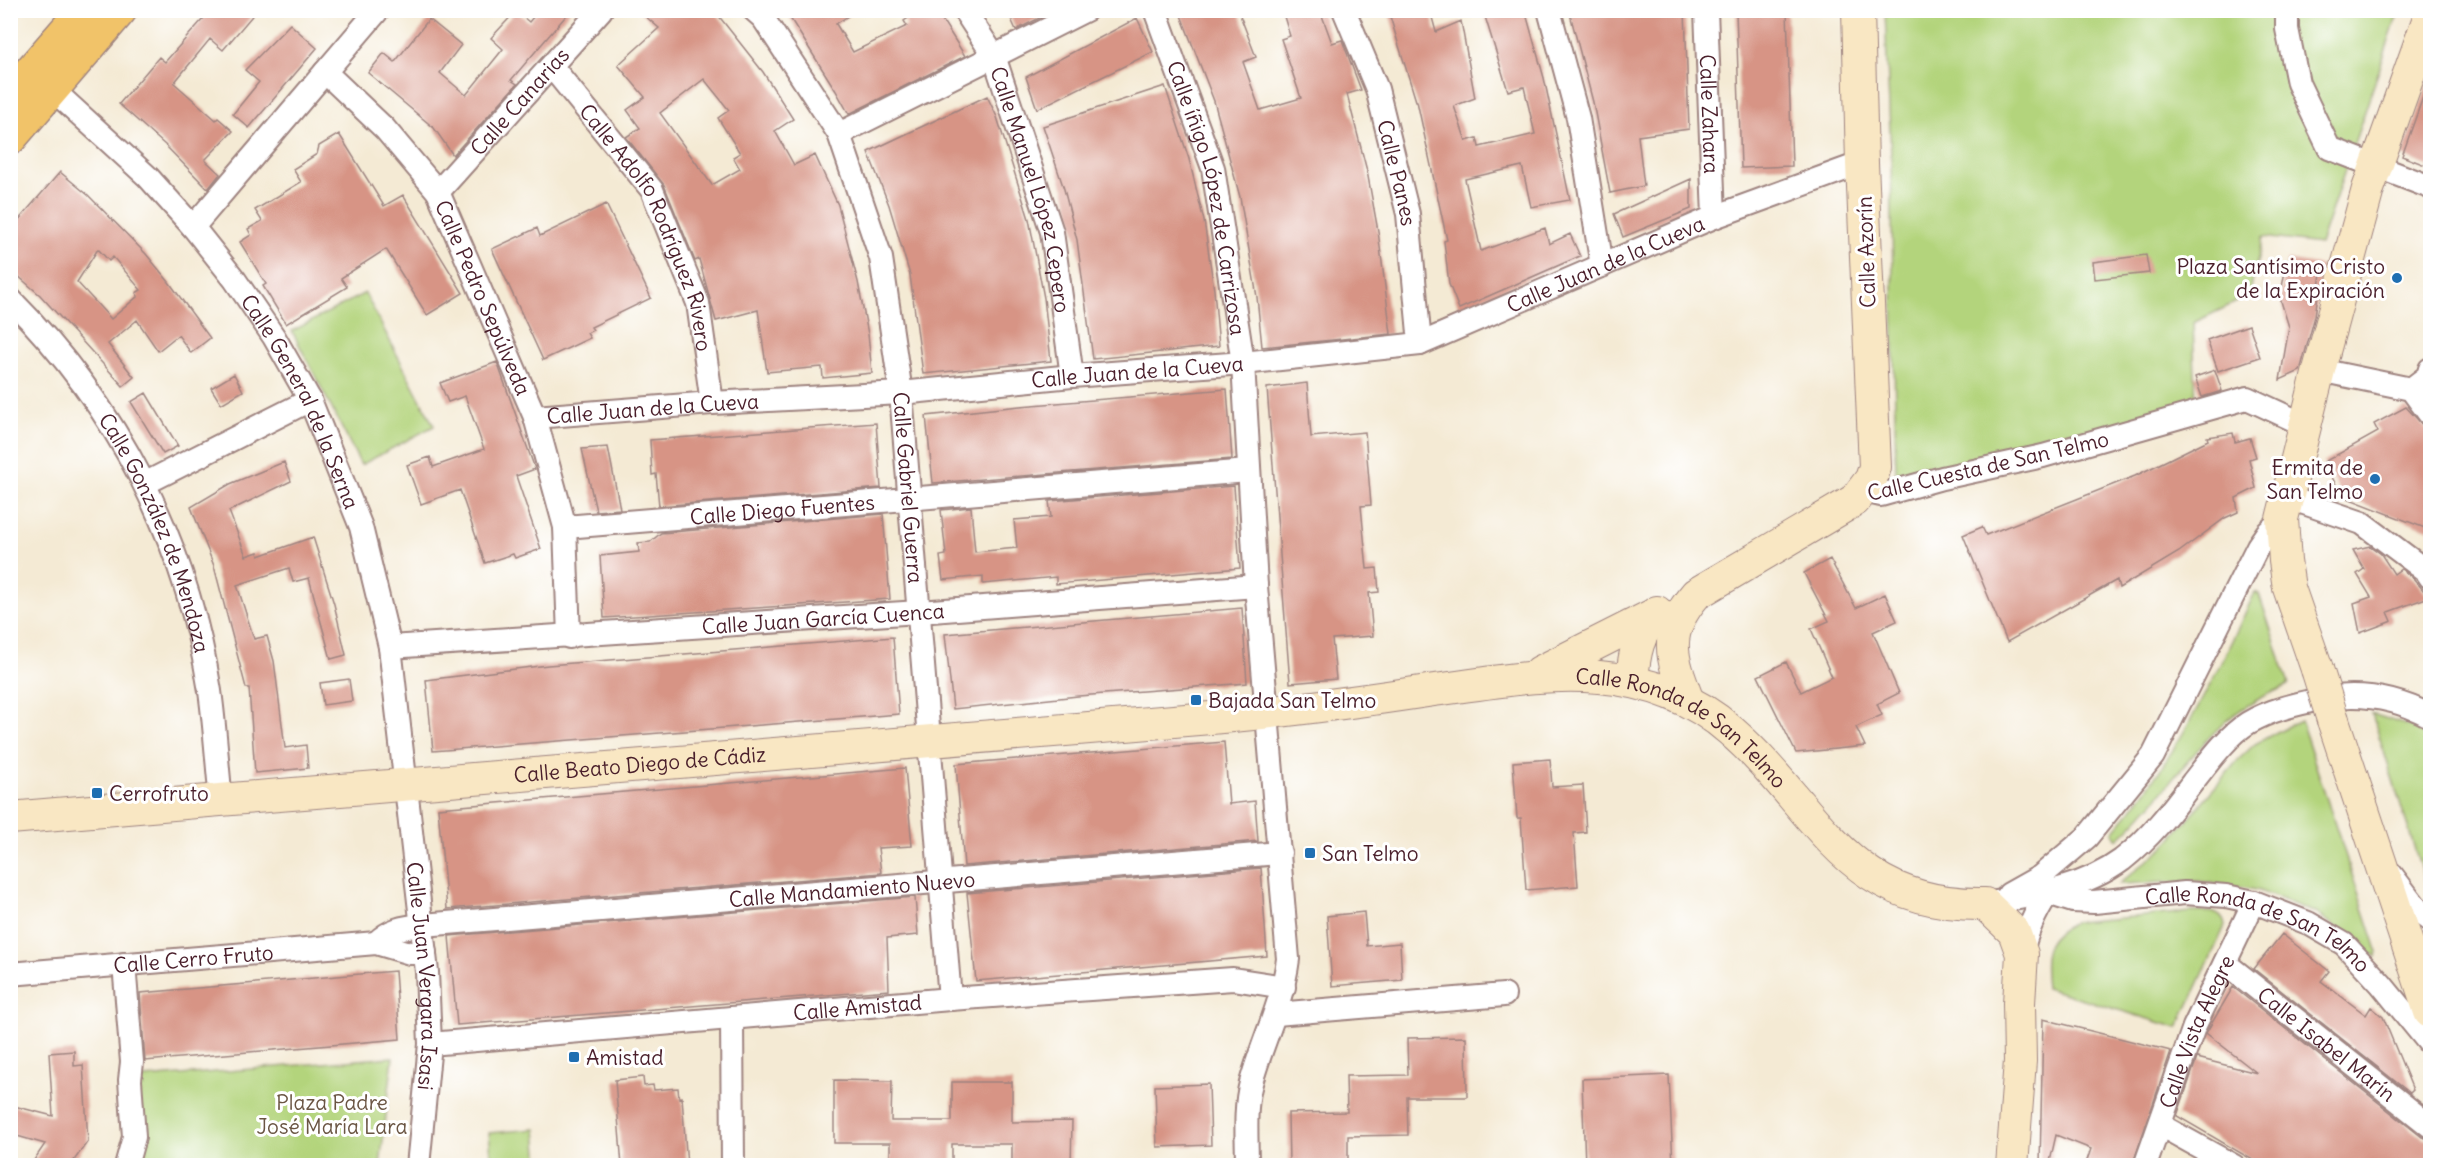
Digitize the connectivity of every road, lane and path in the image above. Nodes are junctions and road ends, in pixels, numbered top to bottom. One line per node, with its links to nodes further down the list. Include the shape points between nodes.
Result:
1 (84, 10): 19 (main road)
2 (120, 10): 18 (main road)
3 (378, 10): 17 (street)
4 (602, 10): 16 (street, Calle Canarias)
5 (754, 10): 20 (street, Calle Gabriel Guerra)
6 (964, 10): 15 (street, Calle Manuel López Cepero)
7 (1086, 10): 15 (street)
8 (1155, 10): 31 (street, Calle íñigo López de Carrizosa, via 1213,168)
9 (1344, 10): 30 (street, Calle Panes, via 1377,89 1408,214)
10 (1549, 10): 28 (street, via 1578,118)
11 (1706, 10): 26 (street, Calle Zahara)
12 (1858, 10): 22 (street, Calle Azorín)
13 (2287, 10): 23 (street, via 2298,83 2330,148)
14 (2430, 15): 23 (street)
15 (994, 56): 20 (street); 34 (street, Calle Manuel López Cepero, via 1053,232)
16 (552, 67): 25 (street, Calle Canarias); 38 (street, Calle Adolfo Rodríguez Rivero, via 652,190 698,303)
17 (325, 72): 25 (street, Calle Pedro Sepúlveda, via 385,129); 27 (street)
18 (52, 89): 21 (main road); 27 (street, Calle General de la Serna, via 148,177)
19 (10, 95)
20 (839, 134): 36 (street, Calle Gabriel Guerra, via 880,258)
21 (10, 138)
22 (1862, 163): 26 (street, Calle Juan de la Cueva); 44 (street, Calle Azorín, via 1875,467)
23 (2375, 166): 24 (street); 33 (street)
24 (2430, 188)
25 (438, 192): 40 (street, Calle Pedro Sepúlveda)
26 (1714, 217): 28 (street, Calle Juan de la Cueva)
27 (193, 227): 37 (street, Calle General de la Serna, via 274,337)
28 (1602, 266): 30 (street, Calle Juan de la Cueva)
29 (10, 299): 43 (street, Calle González de Mendoza, via 70,368)
30 (1420, 344): 31 (street, Calle Juan de la Cueva)
31 (1243, 363): 34 (street, Calle Juan de la Cueva); 42 (street, Calle íñigo López de Carrizosa)
32 (2430, 369): 35 (street, via 2428,376)
33 (2319, 370): 35 (street); 41 (street)
34 (1072, 376): 36 (street, Calle Juan de la Cueva)
35 (2411, 389): 39 (street)
36 (901, 393): 38 (street, Calle Juan de la Cueva); 45 (street, Calle Gabriel Guerra)
37 (310, 400): 43 (street); 55 (street, Calle General de la Serna, via 361,527)
38 (712, 403): 40 (street, Calle Juan de la Cueva)
39 (2430, 415)
40 (535, 417): 47 (street, Calle Pedro Sepúlveda)
41 (2305, 425): 44 (street, Calle Cuesta de San Telmo, via 2247,398 2043,456 1881,495); 46 (street)
42 (1248, 471): 45 (street, Calle Diego Fuentes); 49 (street, Calle íñigo López de Carrizosa)
43 (146, 483): 63 (street, Calle González de Mendoza, via 190,599 210,692)
44 (1864, 491): 50 (street, Calle Cuesta de San Telmo)
45 (908, 498): 47 (street, Calle Diego Fuentes); 51 (street, Calle Gabriel Guerra)
46 (2284, 508): 48 (street, via 2362,523); 66 (street, bridge, via 2289,588); 70 (street, via 2258,546 2153,756 2067,856 2014,892)
47 (565, 527): 53 (street, Calle Pedro Sepúlveda)
48 (2430, 577)
49 (1256, 586): 51 (street, Calle Juan García Cuenca); 59 (street, Calle íñigo López de Carrizosa)
50 (1696, 594): 52 (street, via 1676,600); 54 (street, Calle Cuesta de San Telmo, via 1682,609)
51 (919, 612): 53 (street, Calle Juan García Cuenca); 61 (street, Calle Gabriel Guerra)
52 (1657, 613): 56 (street); 57 (street, via 1636,645)
53 (569, 637): 55 (street, Calle Juan García Cuenca)
54 (1671, 644): 57 (street, via 1653,666); 58 (street, Calle Cuesta de San Telmo, via 1674,665)
55 (390, 648): 62 (street, Calle General de la Serna)
56 (1526, 678): 57 (street, Calle Ronda de San Telmo, via 1569,675); 59 (street, Calle Ronda de San Telmo)
57 (1632, 681): 58 (street, Calle Ronda de San Telmo)
58 (1688, 701): 70 (street, Calle Ronda de San Telmo, via 1737,737 1857,866 1889,885 1926,898 1959,905)
59 (1269, 714): 61 (street, Calle Beato Diego de Cádiz); 65 (street)
60 (2430, 717): 68 (street, Calle Ronda de San Telmo, via 2401,702 2337,696 2287,706 2247,723 2214,755 2148,838 2120,862)
61 (927, 742): 62 (street, Calle Beato Diego de Cádiz); 67 (street, Calle Gabriel Guerra)
62 (406, 785): 63 (street, Calle Beato Diego de Cádiz); 72 (street, Calle Juan Vergara Isasi)
63 (221, 800): 64 (street, Calle Beato Diego de Cádiz)
64 (10, 818)
65 (1280, 853): 67 (street, Calle Mandamiento Nuevo); 79 (street, via 1288,959)
66 (2381, 861): 71 (street); 82 (street)
67 (939, 883): 72 (street, Calle Mandamiento Nuevo); 81 (street, Calle Gabriel Guerra)
68 (2048, 894): 69 (street, Calle Ronda de San Telmo, via 2094,902 2185,893); 70 (street, Calle Ronda de San Telmo); 75 (street, via 2026,935)
69 (2254, 902): 76 (street, Calle Vista Alegre); 86 (street, Calle Ronda de San Telmo, via 2308,923 2344,944)
70 (1985, 904): 75 (street, via 2014,932)
71 (2430, 920)
72 (423, 926): 73 (street, Calle Cerro Fruto, via 393,930); 74 (street, Calle Juan Vergara Isasi)
73 (376, 943): 74 (street, Calle Cerro Fruto); 77 (street, Calle Cerro Fruto)
74 (425, 953): 85 (street, Calle Juan Vergara Isasi)
75 (2022, 954): 93 (street, via 2020,1061)
76 (2225, 963): 87 (street, Calle Vista Alegre, via 2194,1027); 88 (street, Calle Isabel Marín)
77 (124, 964): 78 (street, Calle Cerro Fruto); 89 (street, via 134,1137)
78 (10, 974)
79 (1284, 987): 81 (street, Calle Amistad, via 1233,979); 83 (street)
80 (1504, 995): 83 (street)
81 (950, 999): 84 (street, Calle Amistad)
82 (2430, 1012)
83 (1276, 1014): 92 (street, via 1251,1083)
84 (732, 1018): 85 (street, Calle Amistad); 91 (street)
85 (430, 1044): 90 (street, Calle Juan Vergara Isasi)
86 (2430, 1044)
87 (2160, 1125): 94 (street, Calle Vista Alegre); 95 (street)
88 (2430, 1126)
89 (126, 1166)
90 (418, 1166)
91 (733, 1166)
92 (1247, 1166)
93 (2012, 1166)
94 (2145, 1166)
95 (2234, 1166)

